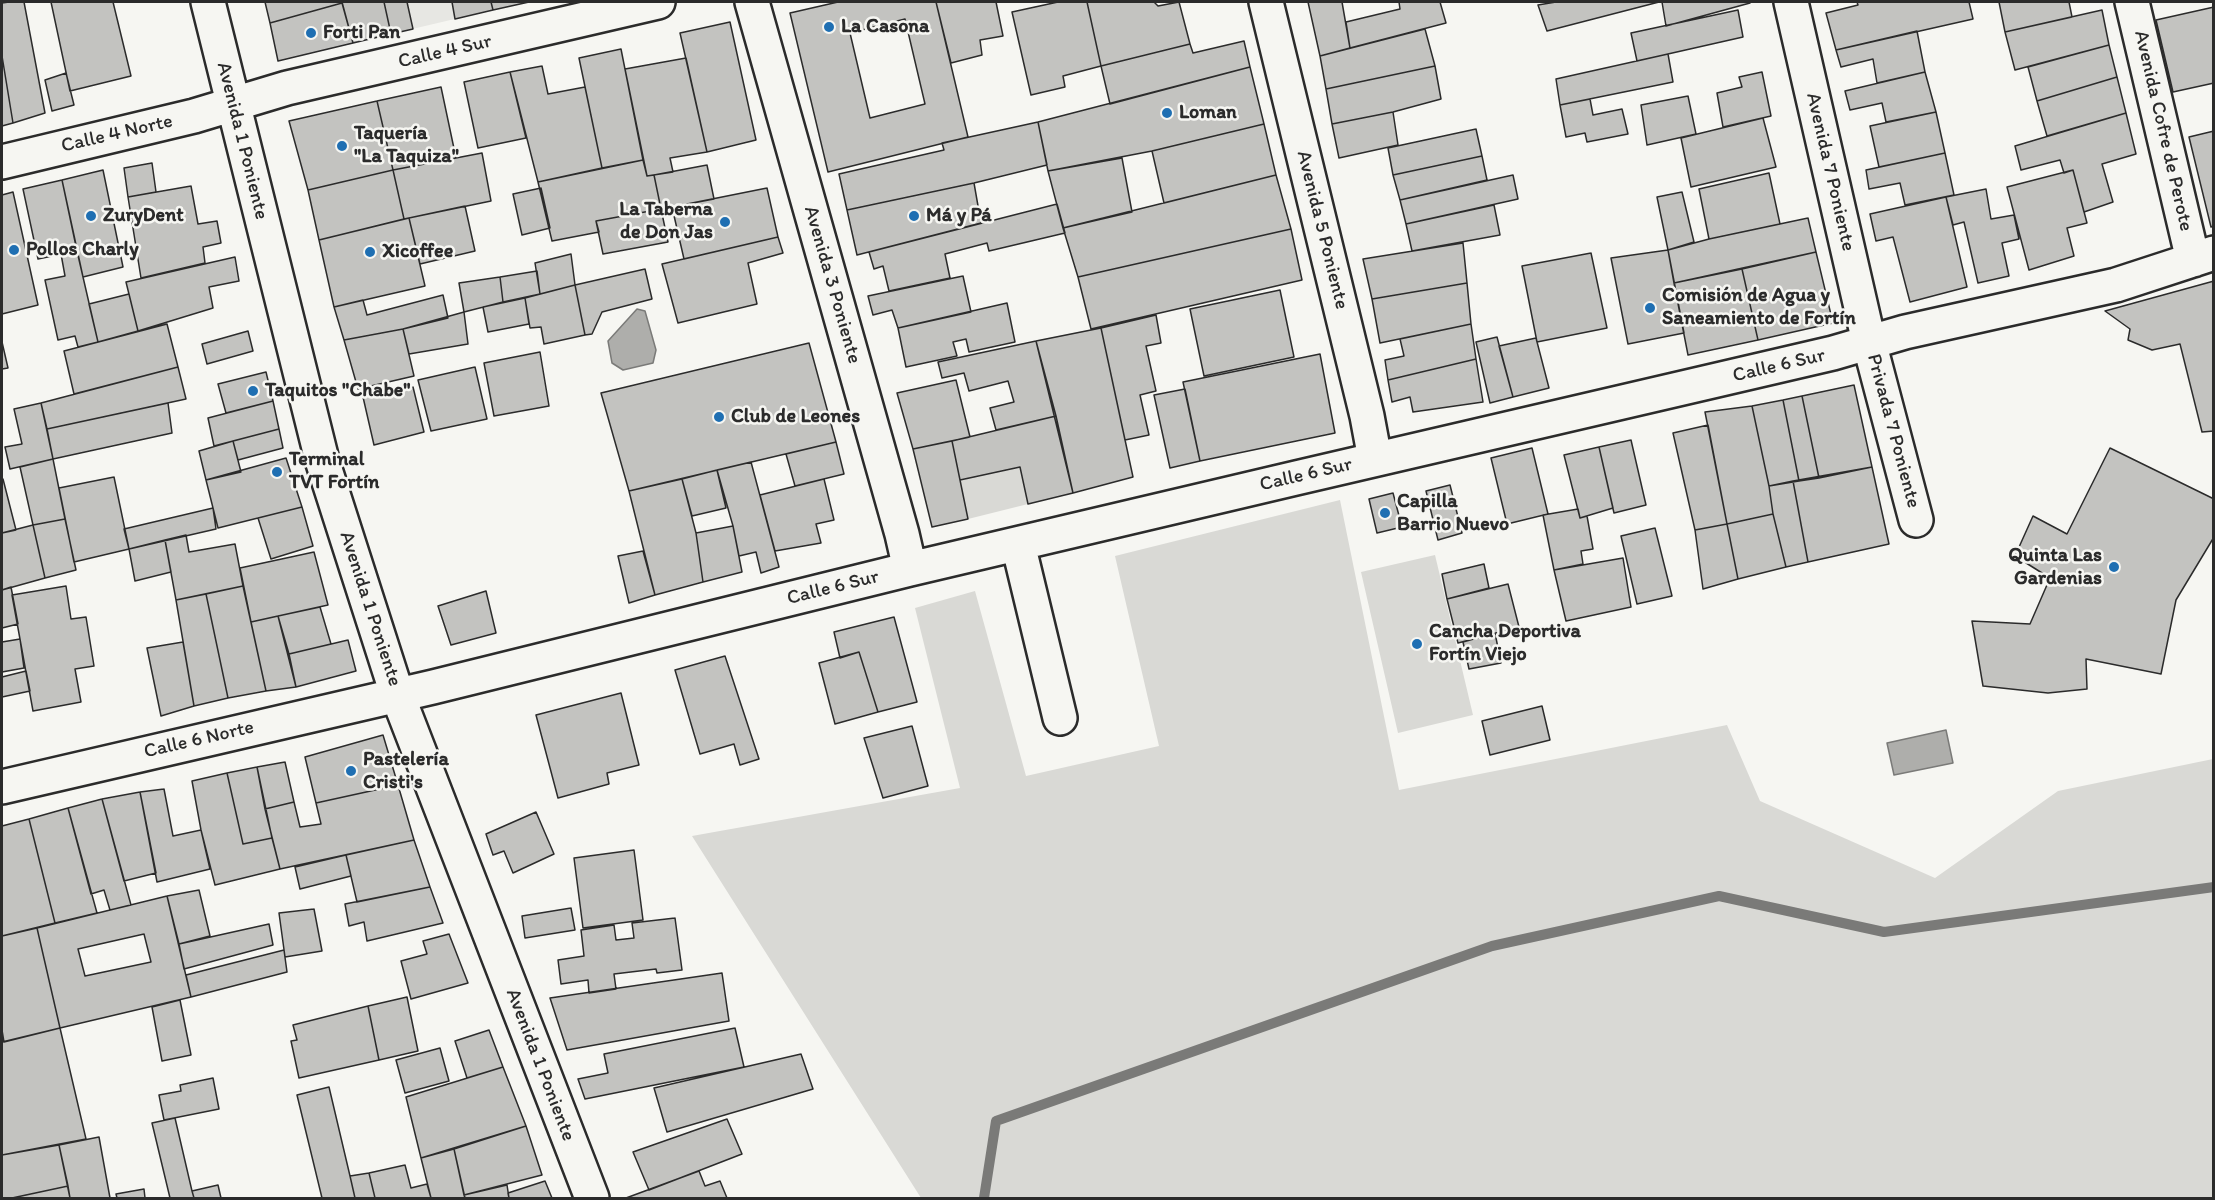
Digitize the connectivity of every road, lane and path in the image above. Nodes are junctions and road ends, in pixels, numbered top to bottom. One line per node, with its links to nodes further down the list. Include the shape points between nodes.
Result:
1 (208, 2): 7 (street, Avenida 1 Poniente)
2 (657, 2): 7 (street, Calle 4 Sur, via 287,88)
3 (752, 2): 14 (street, Avenida 3 Poniente)
4 (1266, 2): 11 (street, Avenida 5 Poniente)
5 (1791, 2): 10 (street, Avenida 7 Poniente)
6 (2132, 2): 9 (street, Avenida Cofre de Perote)
7 (233, 106): 8 (street, Calle 4 Norte); 15 (street, Avenida 1 Poniente, via 321,460)
8 (2, 162)
9 (2203, 257): 10 (street, Calle 6 Sur, via 2116,285)
10 (1869, 342): 11 (street, Calle 6 Sur); 12 (street, Privada 7 Poniente)
11 (1375, 459): 13 (street, Calle 6 Sur)
12 (1916, 520)
13 (1018, 544): 14 (street, Calle 6 Sur); 16 (street)
14 (910, 569): 15 (street, Calle 6 Sur)
15 (398, 694): 17 (street, Calle 6 Norte); 18 (street, Avenida 1 Poniente)
16 (1060, 718)
17 (2, 787)
18 (592, 1198)

